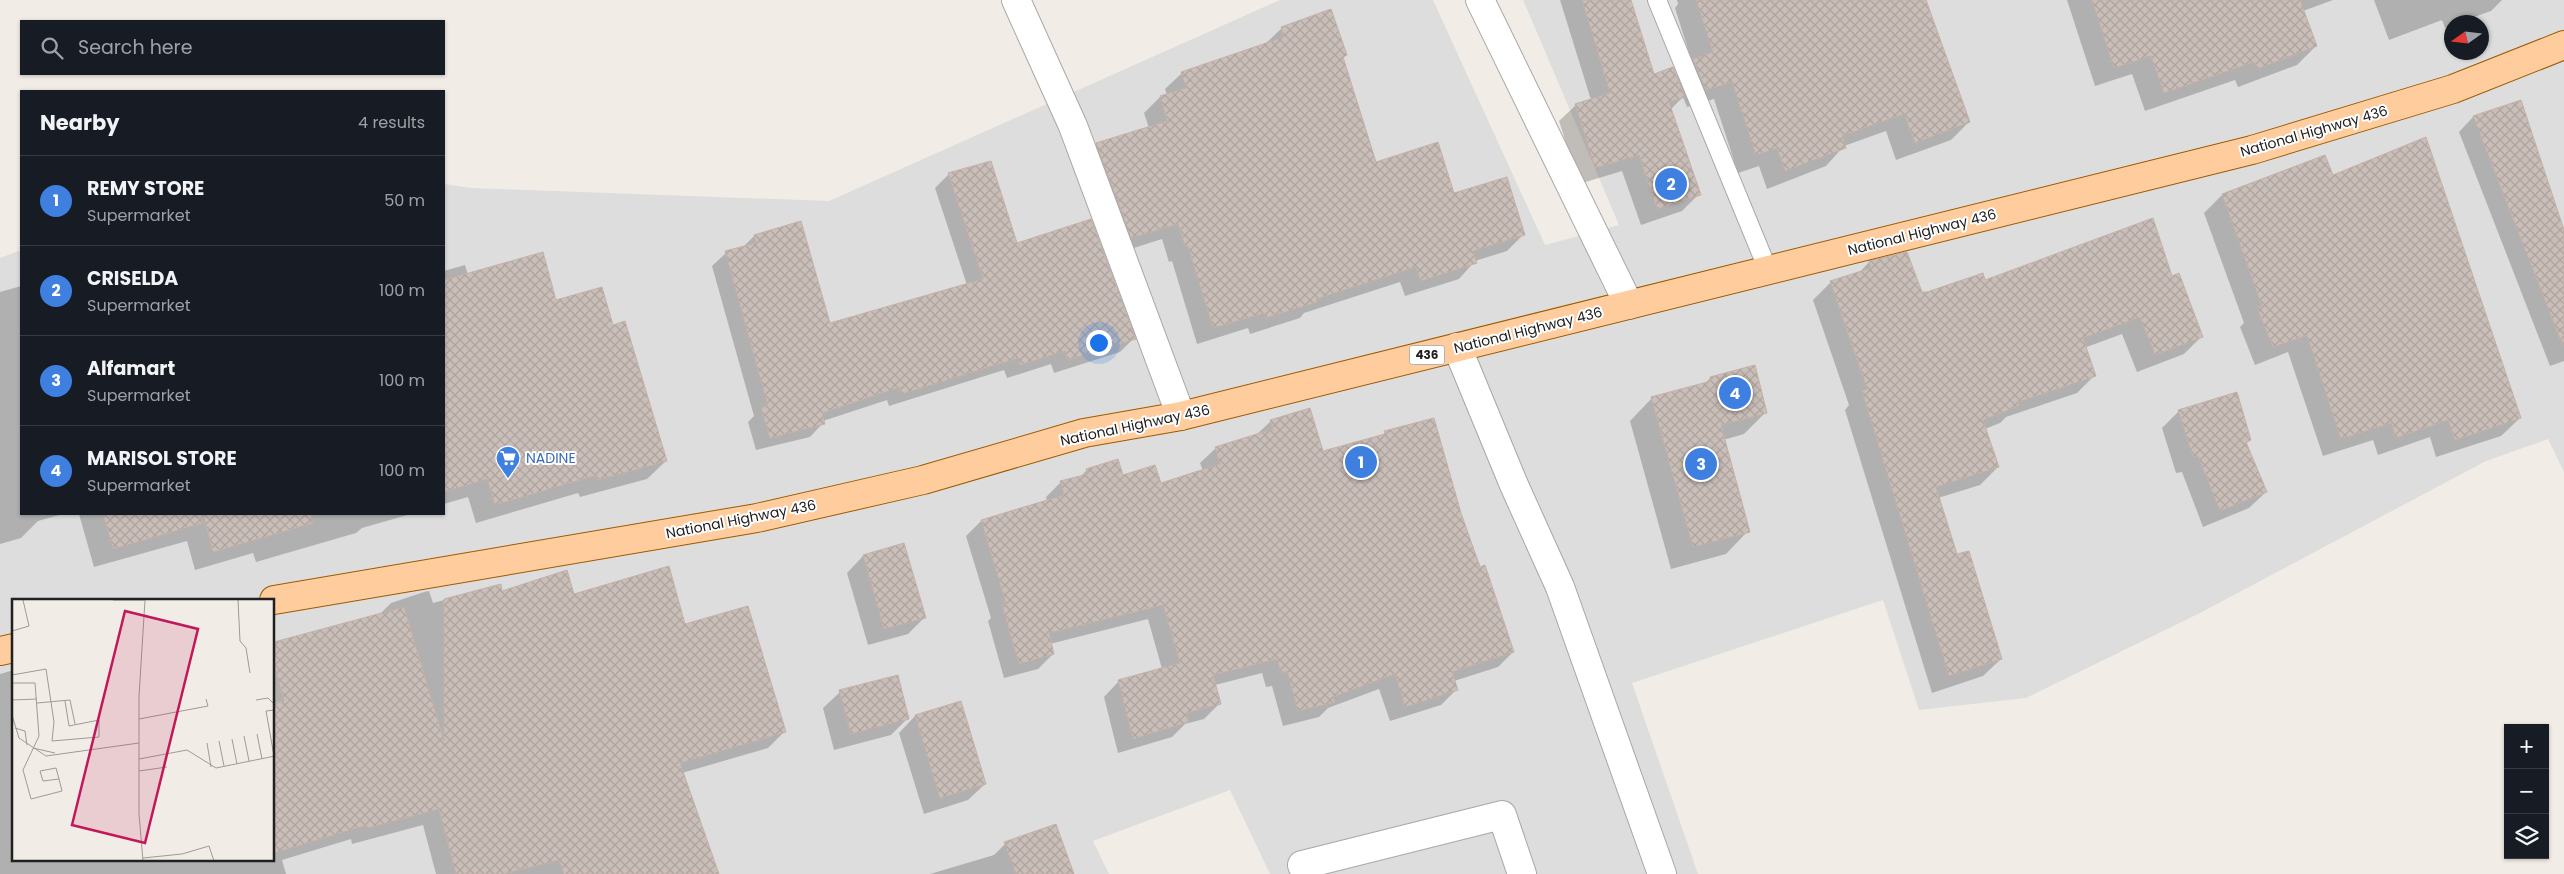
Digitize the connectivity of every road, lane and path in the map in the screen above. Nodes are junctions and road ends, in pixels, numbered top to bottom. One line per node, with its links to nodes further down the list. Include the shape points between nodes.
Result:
1 (1016, 0): 8 (street, via 1073,126)
2 (1480, 0): 6 (street)
3 (1657, 0): 5 (lane)
4 (2564, 45): 5 (main road, National Highway 436 / 436, via 2453,89 2252,150)
5 (1768, 270): 6 (main road, National Highway 436 / 436)
6 (1629, 304): 7 (main road, National Highway 436 / 436)
7 (1457, 347): 8 (main road, National Highway 436 / 436); 12 (street, via 1560,587)
8 (1181, 416): 9 (main road, National Highway 436 / 436, via 1084,433 923,480 756,518)
9 (275, 600)
10 (1306, 874): 11 (street, via 1302,865 1502,815)
11 (1522, 874)
12 (1662, 874)

